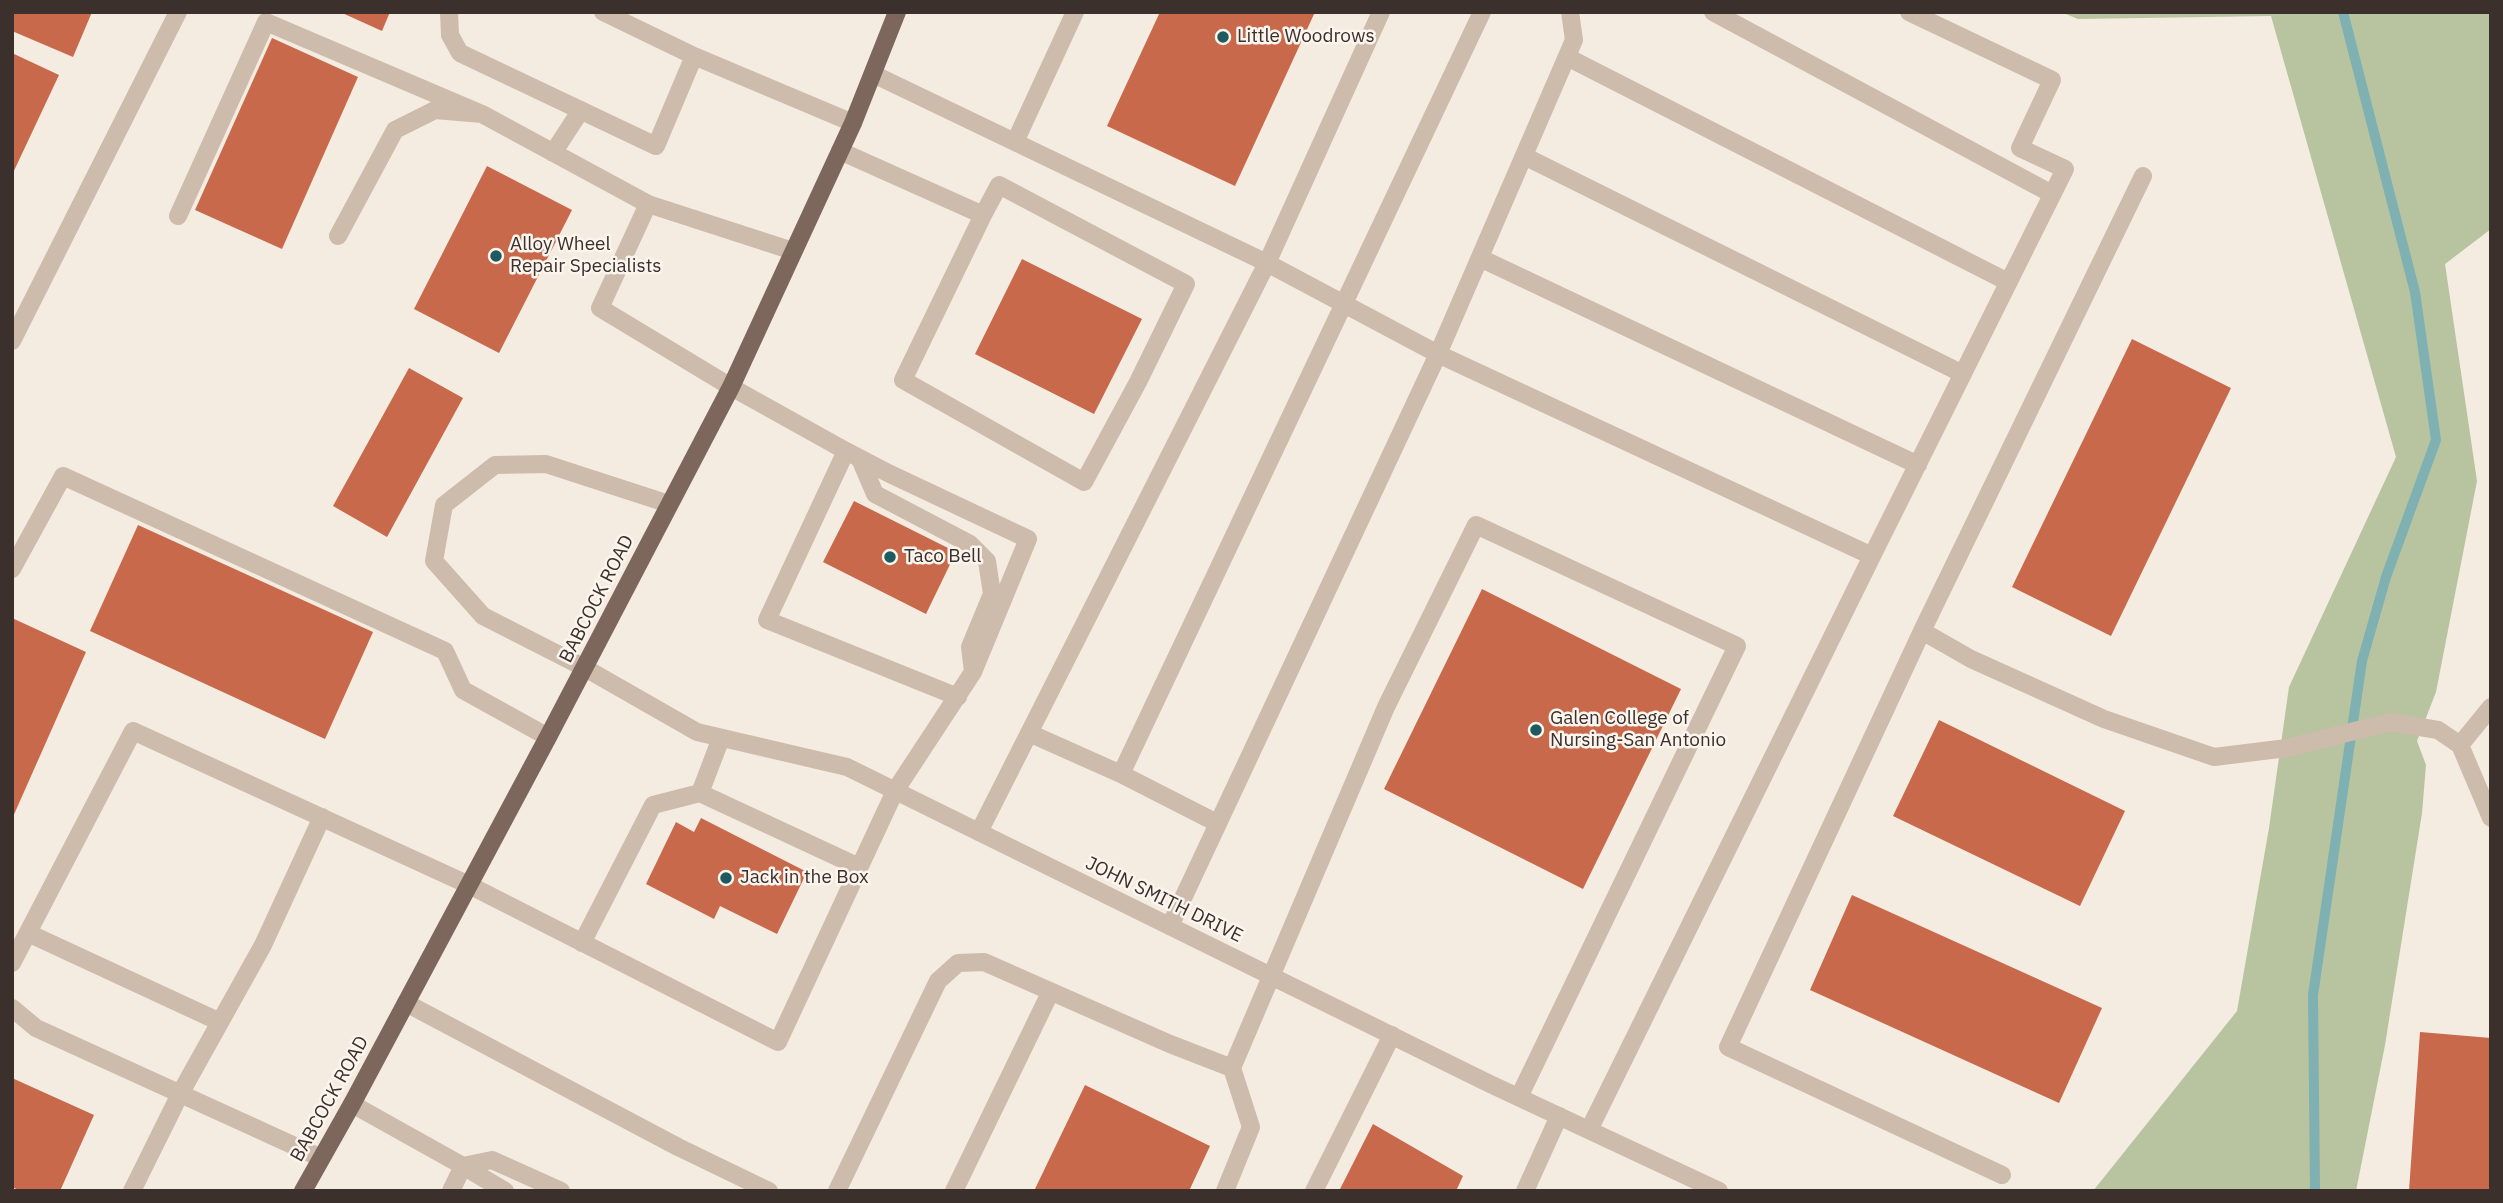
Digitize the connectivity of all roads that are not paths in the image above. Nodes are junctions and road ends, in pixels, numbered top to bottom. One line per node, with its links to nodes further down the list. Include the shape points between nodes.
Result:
1 (178, 12): 32 (street)
2 (450, 12): 14 (street, via 450,35 460,53)
3 (603, 12): 11 (street)
4 (897, 12): 13 (main road, BABCOCK ROAD)
5 (1075, 12): 17 (street)
6 (1381, 12): 29 (street)
7 (1482, 12): 31 (street)
8 (1570, 12): 12 (street, via 1574,40)
9 (1713, 12): 22 (street)
10 (1909, 12): 22 (street, via 2052,80 2020,148 2064,169)
11 (694, 56): 14 (street, via 656,146); 16 (street)
12 (1567, 57): 20 (street); 30 (street)
13 (873, 74): 16 (main road, BABCOCK ROAD); 17 (street)
14 (581, 110): 19 (street)
15 (482, 114): 19 (street); 25 (street, via 266,22); 26 (street, via 435,110 395,130)
16 (853, 123): 18 (main road, BABCOCK ROAD)
17 (1015, 142): 29 (street)
18 (840, 151): 24 (street); 27 (main road, BABCOCK ROAD)
19 (553, 153): 23 (street)
20 (1524, 156): 28 (street); 34 (street)
21 (2143, 176): 41 (street)
22 (2052, 194): 30 (street)
23 (648, 204): 27 (street); 35 (street, via 600,308)
24 (983, 215): 24 (street, via 999,185 1186,284 1084,482 904,380)
25 (178, 216)
26 (338, 236)
27 (793, 251): 35 (main road, BABCOCK ROAD)
28 (1479, 258): 33 (street); 37 (street)
29 (1267, 263): 31 (street); 46 (street)
30 (2008, 282): 34 (street)
31 (1345, 304): 33 (street); 50 (street)
32 (12, 341)
33 (1438, 354): 39 (street); 55 (street)
34 (1963, 374): 37 (street)
35 (731, 387): 36 (street); 38 (main road, BABCOCK ROAD)
36 (853, 455): 43 (street, via 875,494 970,544 987,561 992,594 970,647); 43 (street, via 1028,539); 44 (street, via 767,620)
37 (1918, 464): 39 (street)
38 (669, 504): 42 (main road, BABCOCK ROAD); 42 (street, JOHN SMITH DRIVE, via 546,464 495,465 444,505 434,561 483,616)
39 (1872, 556): 74 (street)
40 (12, 569): 47 (street, via 63,476 445,651 463,690)
41 (1922, 631): 49 (street, via 1971,659 2104,719 2214,757 2287,748 2390,722 2438,730); 77 (street, via 1728,1047)
42 (585, 668): 47 (main road, BABCOCK ROAD); 48 (street, JOHN SMITH DRIVE, via 697,732)
43 (973, 672): 44 (street)
44 (958, 697): 51 (street)
45 (2491, 707): 49 (street)
46 (1029, 733): 50 (street); 56 (street)
47 (548, 737): 58 (main road, BABCOCK ROAD)
48 (721, 738): 51 (street, JOHN SMITH DRIVE, via 847,767); 52 (street)
49 (2460, 745): 54 (street)
50 (1121, 774): 55 (street)
51 (895, 791): 56 (street, JOHN SMITH DRIVE); 57 (street)
52 (700, 793): 57 (street); 61 (street, via 653,805)
53 (322, 817): 58 (street); 60 (street, via 133,731); 67 (street, via 263,945)
54 (2491, 818)
55 (1217, 823): 59 (street)
56 (979, 832): 59 (street, JOHN SMITH DRIVE)
57 (859, 867): 61 (street, via 778,1042)
58 (469, 885): 61 (street); 65 (main road, BABCOCK ROAD)
59 (1170, 926): 63 (street, JOHN SMITH DRIVE)
60 (28, 933): 62 (street); 67 (street)
61 (582, 943)
62 (12, 963)
63 (1271, 976): 68 (street, JOHN SMITH DRIVE); 69 (street); 71 (street, via 1386,707 1476,525 1737,646)
64 (1050, 993): 69 (street); 84 (street, via 984,962 958,963 938,981); 85 (street)
65 (406, 1003): 72 (main road, BABCOCK ROAD); 83 (street)
66 (12, 1008): 70 (street, via 36,1028)
67 (220, 1022): 70 (street)
68 (1392, 1035): 71 (street, JOHN SMITH DRIVE); 87 (street)
69 (1232, 1068): 86 (street, via 1251,1127)
70 (180, 1094): 75 (street); 78 (street)
71 (1519, 1097): 73 (street, JOHN SMITH DRIVE)
72 (352, 1104): 75 (main road, BABCOCK ROAD); 76 (street)
73 (1559, 1116): 74 (street, JOHN SMITH DRIVE); 88 (street)
74 (1589, 1130): 89 (street, JOHN SMITH DRIVE)
75 (321, 1158): 79 (main road, BABCOCK ROAD)
76 (463, 1166): 80 (street); 81 (street); 82 (street, via 492,1160)
77 (2002, 1175)
78 (132, 1191)
79 (303, 1191)
80 (451, 1191)
81 (505, 1191)
82 (561, 1191)
83 (769, 1191)
84 (837, 1191)
85 (954, 1191)
86 (1225, 1191)
87 (1314, 1191)
88 (1525, 1191)
89 (1719, 1191)

